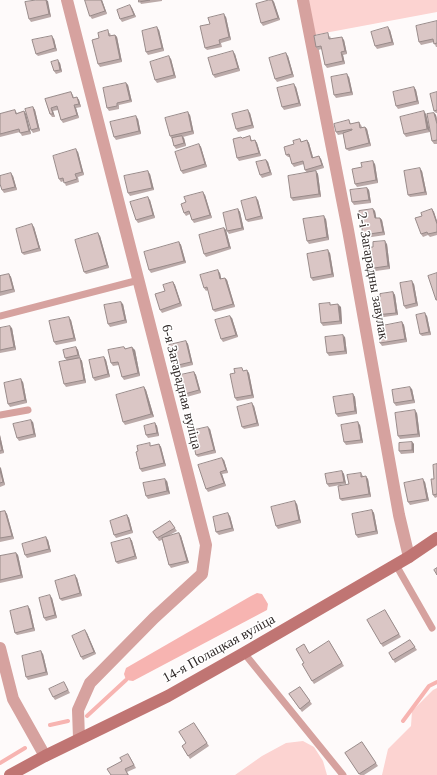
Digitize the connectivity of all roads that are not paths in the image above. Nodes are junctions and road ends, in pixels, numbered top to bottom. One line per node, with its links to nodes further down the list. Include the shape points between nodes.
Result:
1 (68, 0): 3 (street, 6-я Загарадная вуліца)
2 (303, 0): 8 (street, 2-і Загарадны завулак)
3 (139, 280): 4 (lane); 13 (street, 6-я Загарадная вуліца, via 206,545 202,574 154,618 90,684 78,710)
4 (0, 316)
5 (28, 410): 6 (lane)
6 (0, 415)
7 (437, 538): 8 (main road, 14-я Полацкая вуліца)
8 (409, 557): 9 (main road, 14-я Полацкая вуліца)
9 (396, 565): 10 (lane); 12 (main road, 14-я Полацкая вуліца)
10 (432, 628)
11 (0, 648): 14 (street, via 13,699)
12 (244, 654): 13 (main road, 14-я Полацкая вуліца, via 168,696); 16 (lane)
13 (80, 738): 14 (main road, 14-я Полацкая вуліца)
14 (45, 756): 15 (main road, 14-я Полацкая вуліца)
15 (10, 775)
16 (344, 775)

